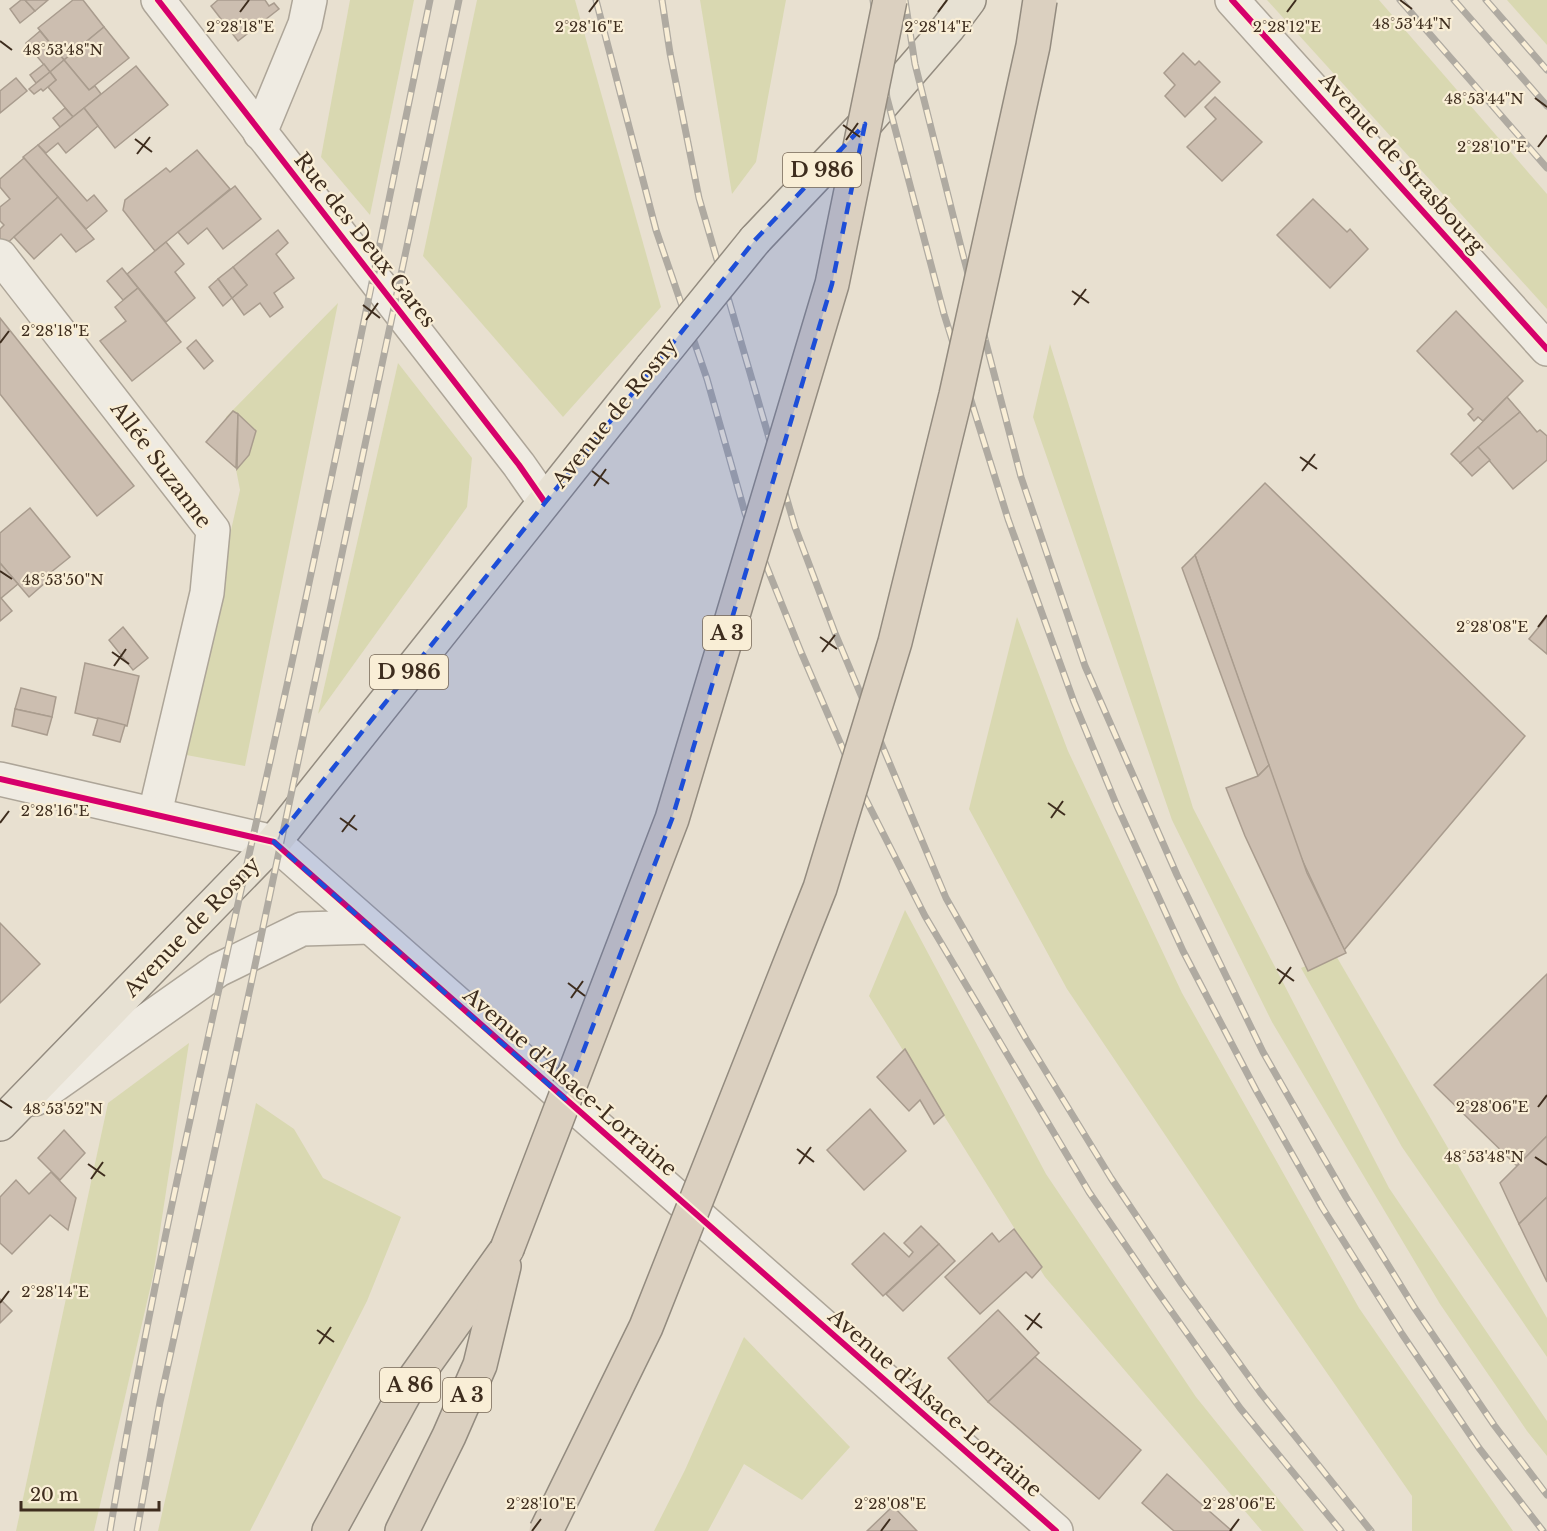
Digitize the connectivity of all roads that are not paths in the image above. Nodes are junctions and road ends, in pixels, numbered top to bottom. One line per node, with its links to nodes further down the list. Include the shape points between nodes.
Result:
1 (158, 0): 7 (street, Rue des Deux Gares)
2 (310, 0): 7 (street, via 305,24)
3 (890, 0): 16 (highway, A 3, bridge, via 831,284 672,819)
4 (969, 0): 10 (main road, Avenue de Rosny / D 986, bridge, via 865,124 754,240)
5 (1040, 0): 19 (highway, bridge, via 950,418 895,642 820,888 646,1327)
6 (1232, 0): 9 (street, Avenue de Strasbourg)
7 (260, 133): 10 (street, Rue des Deux Gares)
8 (0, 256): 12 (street, Allée Suzanne, via 213,530 207,593)
9 (1547, 349)
10 (544, 501): 13 (main road, Avenue de Rosny / D 986)
11 (0, 779): 12 (street, Avenue d'Alsace-Lorraine)
12 (155, 813): 13 (street, Avenue d'Alsace-Lorraine)
13 (274, 843): 14 (street, Avenue d'Alsace-Lorraine); 15 (main road, Avenue de Rosny / D 986)
14 (370, 927): 15 (street, via 302,929 218,970); 20 (street, Avenue d'Alsace-Lorraine)
15 (0, 1124)
16 (507, 1250): 17 (highway, A 86, via 407,1389); 18 (highway, A 3, via 480,1365)
17 (328, 1531)
18 (402, 1531)
19 (546, 1531)
20 (1056, 1531)

